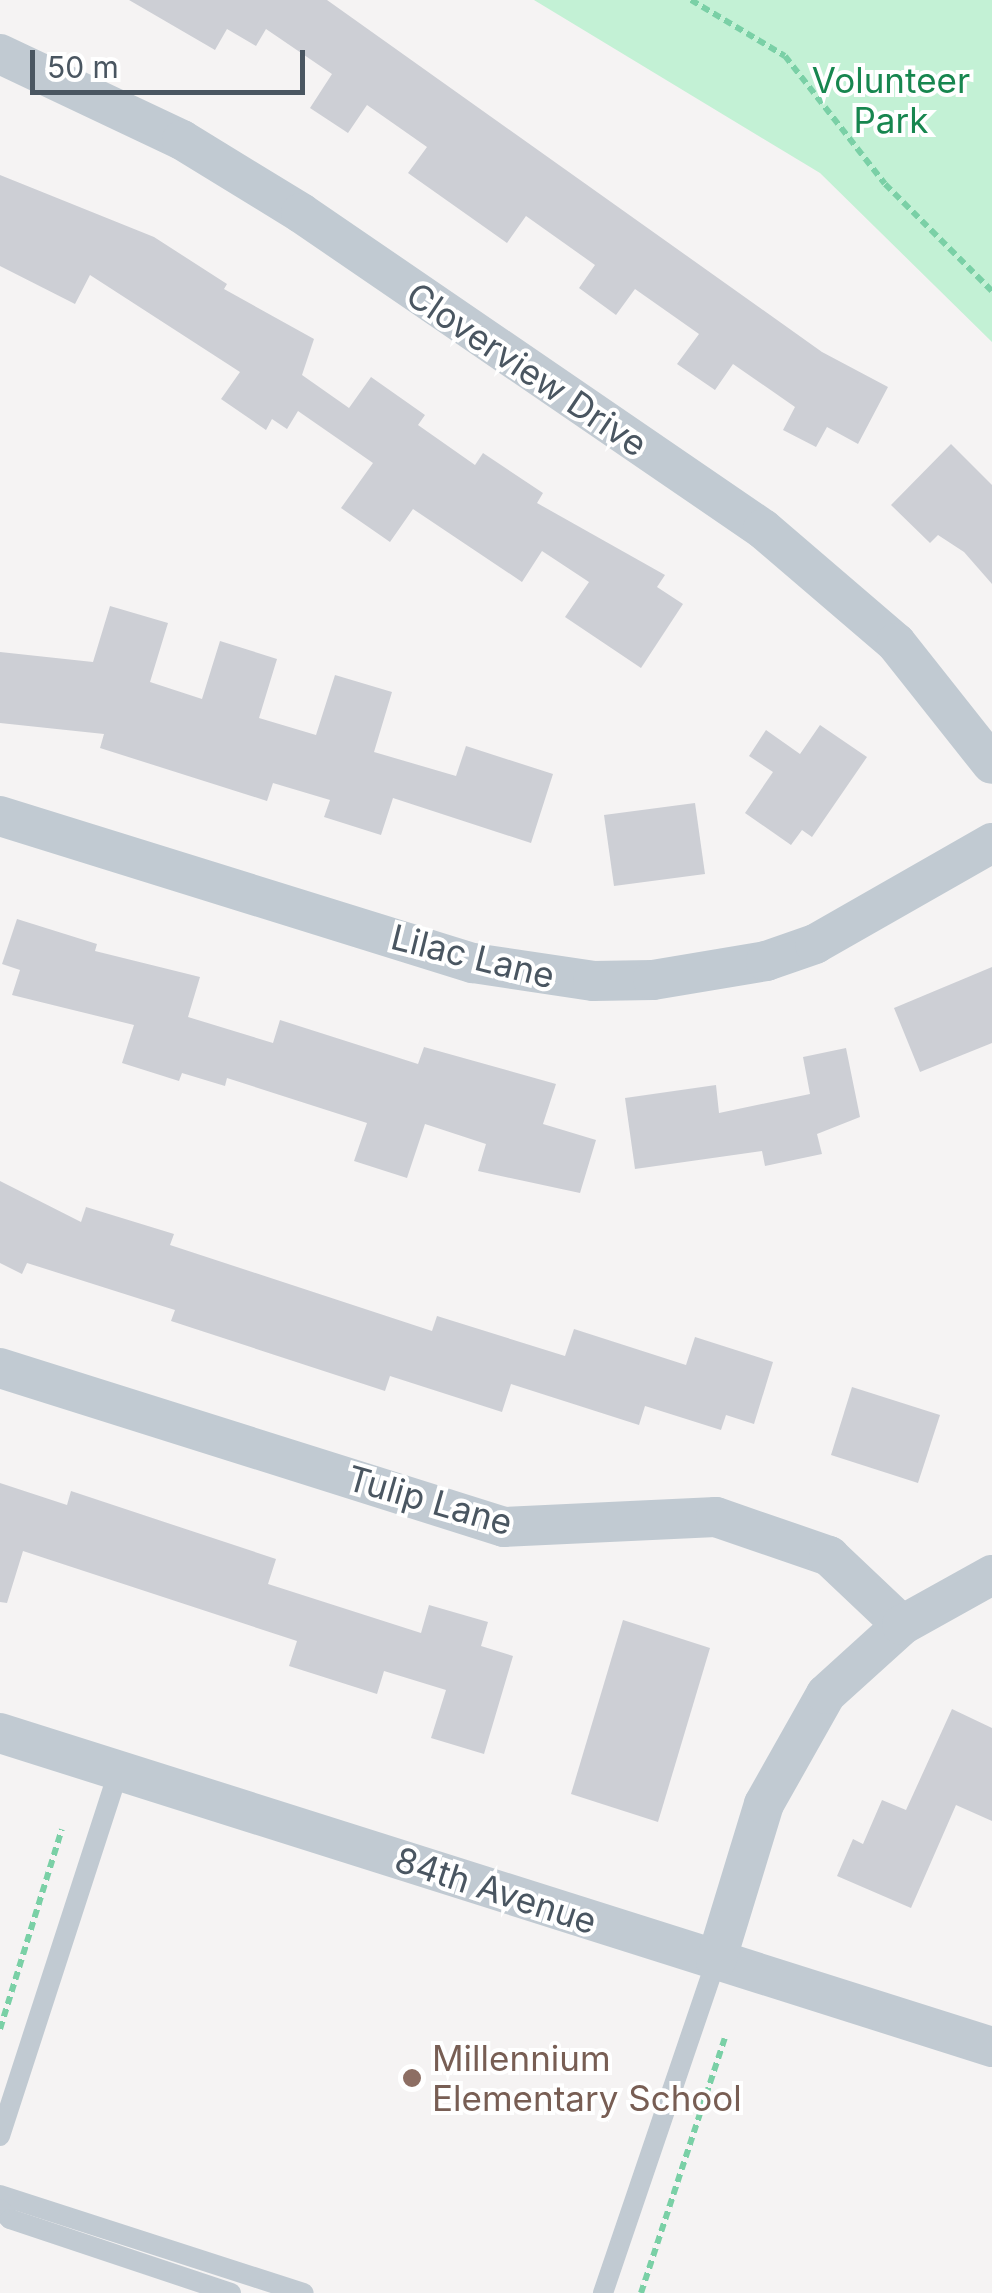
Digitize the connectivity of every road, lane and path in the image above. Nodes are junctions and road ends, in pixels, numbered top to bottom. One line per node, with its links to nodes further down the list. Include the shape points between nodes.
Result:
1 (691, 0): 3 (path, via 785,56 886,184)
2 (0, 54): 4 (street, Cloverview Drive, via 182,140 301,214 763,529 896,643)
3 (992, 291)
4 (992, 764)
5 (0, 816): 6 (street, Lilac Lane, via 473,963 593,981 653,980 766,961 816,944)
6 (992, 843)
7 (0, 1368): 9 (street, Tulip Lane, via 504,1527 716,1517 829,1556)
8 (992, 1575): 9 (street)
9 (902, 1625): 13 (street, via 826,1694 789,1752 764,1804)
10 (0, 1734): 11 (street, 84th Avenue)
11 (120, 1769): 13 (street, 84th Avenue); 17 (lane)
12 (62, 1829): 14 (path)
13 (716, 1961): 16 (street, 84th Avenue); 22 (lane)
14 (0, 2029)
15 (725, 2038): 23 (path)
16 (992, 2047)
17 (0, 2136)
18 (0, 2196): 21 (lane)
19 (0, 2209): 20 (lane, via 10,2219)
20 (231, 2293)
21 (304, 2293)
22 (603, 2293)
23 (641, 2293)

